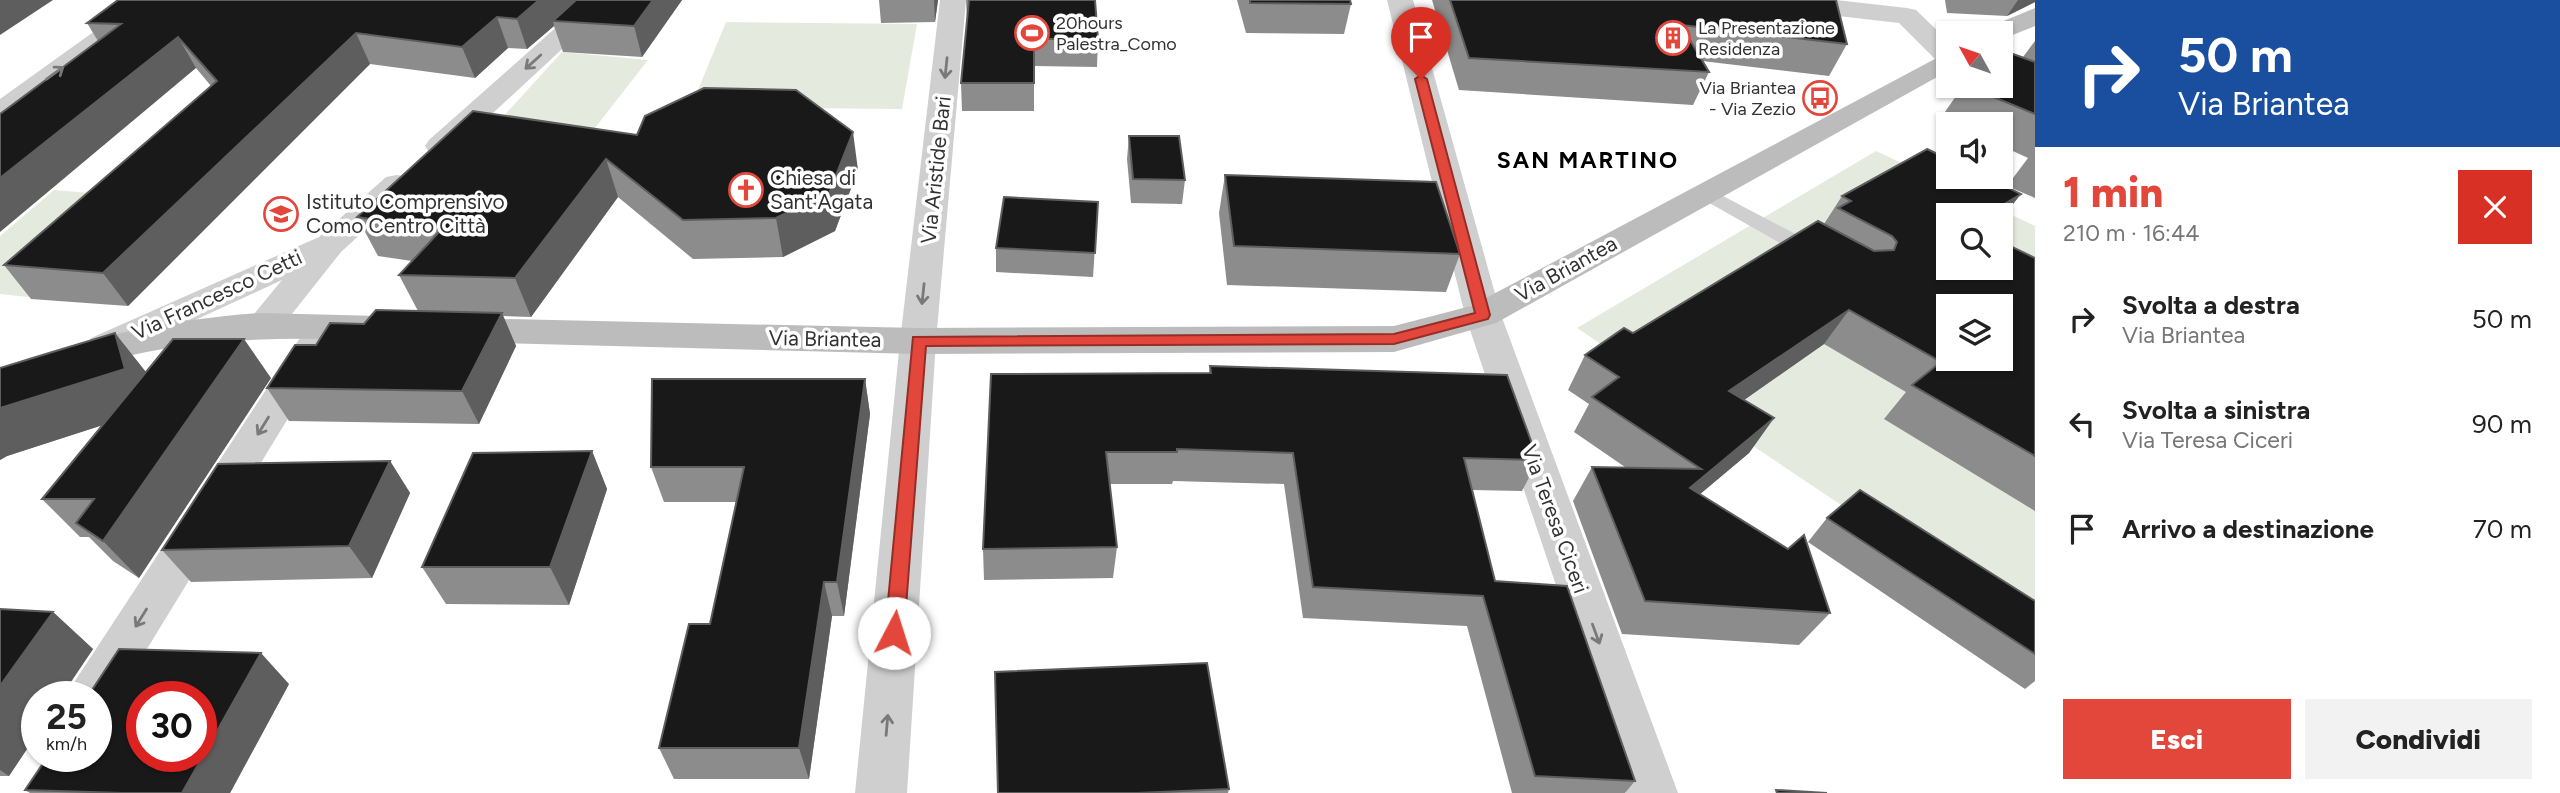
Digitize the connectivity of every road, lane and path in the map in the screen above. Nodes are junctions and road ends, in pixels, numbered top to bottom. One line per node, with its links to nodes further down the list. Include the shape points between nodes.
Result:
1 (155, 0): 11 (street, one-way to 1)
2 (602, 0): 13 (street, Via Francesco Cetti, one-way to 13)
3 (953, 0): 18 (street, Via Aristide Bari, one-way to 18)
4 (1401, 0): 15 (street, Via Teresa Ciceri)
5 (1770, 0): 6 (street)
6 (1900, 8): 9 (street)
7 (2035, 16): 8 (main road)
8 (2013, 26)
9 (1936, 46)
10 (1936, 65): 12 (main road, Via Briantea)
11 (0, 113)
12 (1703, 192): 14 (lane); 15 (main road, Via Briantea)
13 (331, 244): 16 (street, Via Francesco Cetti); 19 (street, Via Francesco Cetti)
14 (1836, 265)
15 (1483, 315): 18 (main road, Via Briantea, via 1394,339); 23 (street, Via Teresa Ciceri, one-way to 23)
16 (263, 325): 17 (main road, Via Briantea); 19 (main road, Via Briantea)
17 (326, 327): 18 (main road, Via Briantea); 21 (street, one-way to 21)
18 (918, 341): 22 (street, Via Aristide Bari, one-way to 18)
19 (104, 347): 20 (main road, Via Briantea)
20 (0, 382)
21 (102, 681)
22 (881, 793)
23 (1652, 793)

